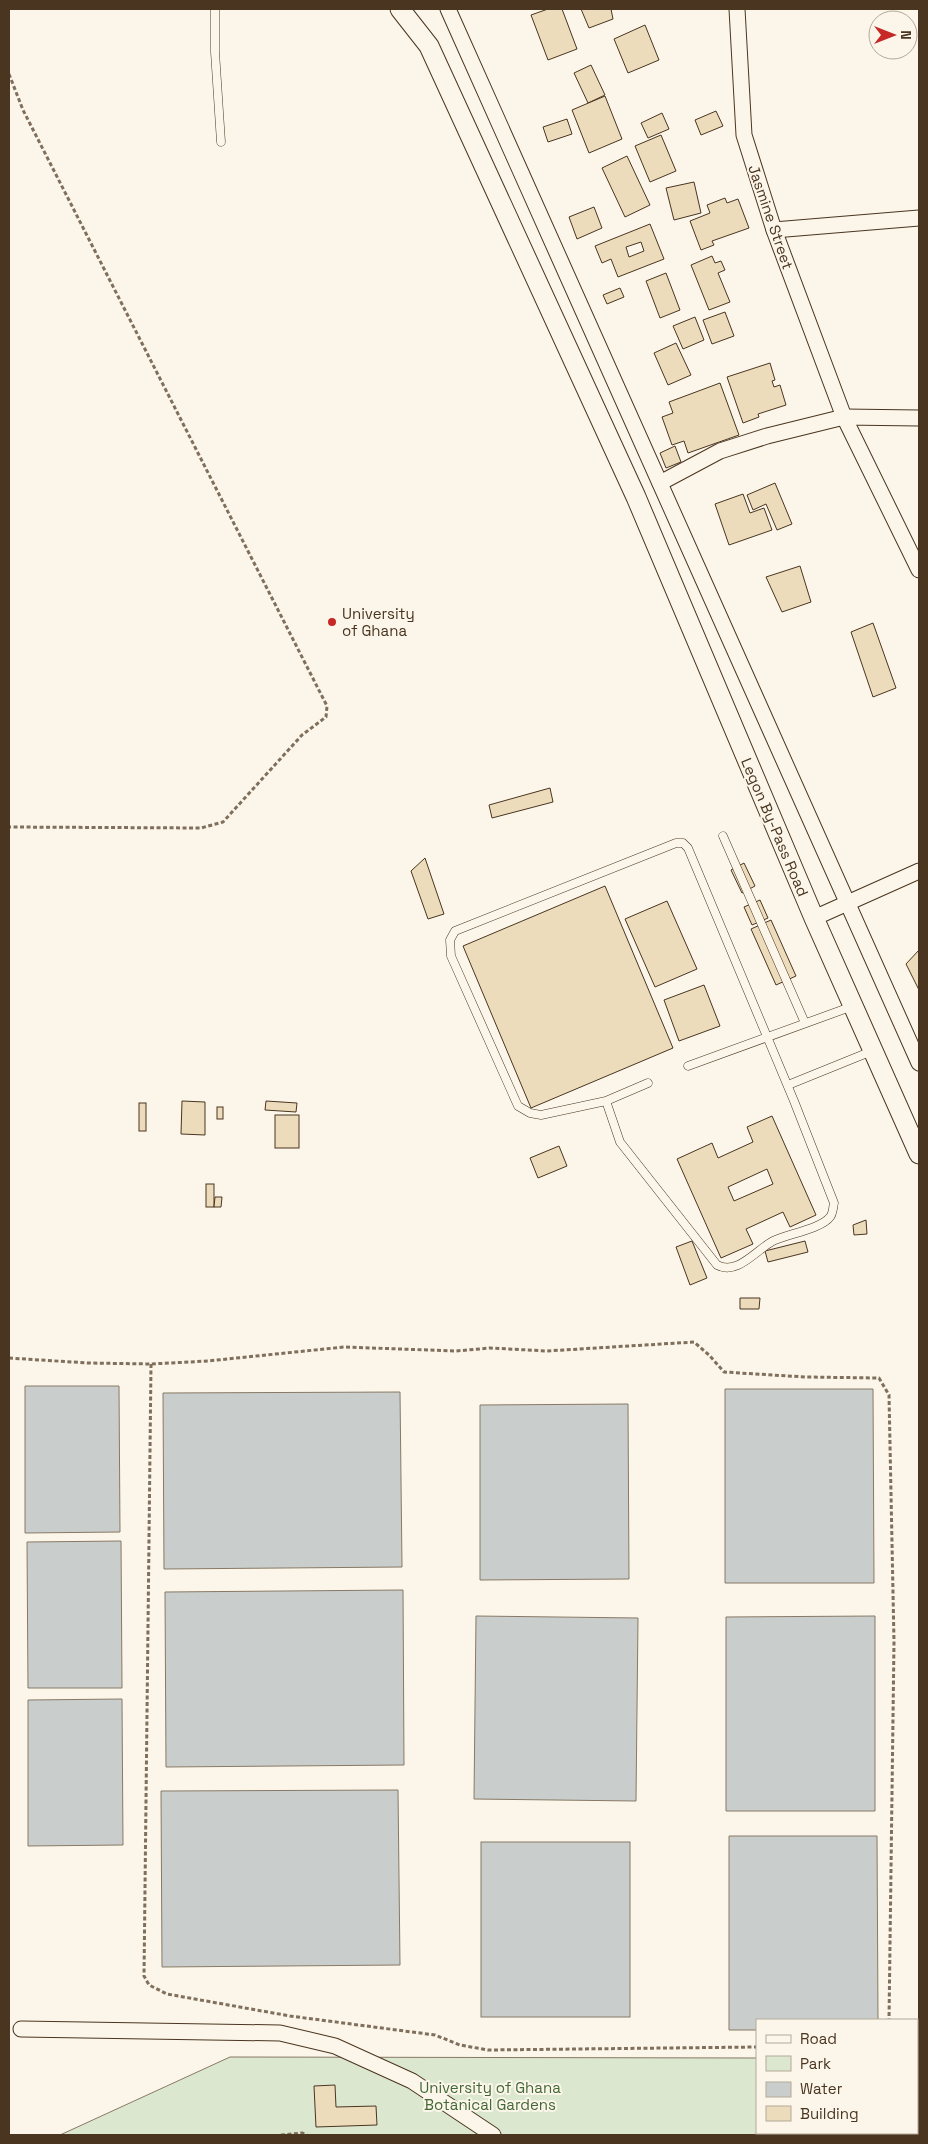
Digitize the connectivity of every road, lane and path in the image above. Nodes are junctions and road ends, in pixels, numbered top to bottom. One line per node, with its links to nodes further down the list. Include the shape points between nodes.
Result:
1 (216, 9): 6 (lane, via 215,52)
2 (400, 9): 17 (street, Legon By-Pass Road, via 429,46 636,497)
3 (448, 9): 11 (street)
4 (737, 9): 8 (street, Jasmine Street, via 744,135)
5 (9, 74): 13 (path, via 23,110 327,706 326,717 302,735 223,822 201,828)
6 (221, 142)
7 (919, 218): 8 (street)
8 (774, 230): 9 (street, Jasmine Street)
9 (844, 418): 10 (street); 11 (street, via 720,451); 12 (street, Jasmine Street)
10 (919, 418)
11 (660, 483): 16 (street)
12 (919, 570)
13 (9, 827)
14 (723, 836): 19 (lane)
15 (919, 871): 16 (street)
16 (848, 902): 17 (street); 22 (street)
17 (814, 918): 18 (street, Legon By-Pass Road)
18 (854, 1006): 19 (lane); 21 (street, Legon By-Pass Road)
19 (804, 1023): 20 (lane)
20 (768, 1037): 23 (lane); 25 (lane); 26 (lane, via 688,848 683,843 676,843 455,931 450,940 451,956 518,1106 541,1115)
21 (872, 1051): 25 (lane); 27 (street, Legon By-Pass Road)
22 (919, 1063)
23 (688, 1066)
24 (648, 1083): 26 (lane)
25 (788, 1085): 26 (lane, via 834,1202 831,1217 775,1241 734,1268 724,1269 717,1265 620,1142)
26 (606, 1101)
27 (919, 1154)
28 (9, 1358): 29 (path)
29 (151, 1364): 30 (path, via 208,1362 344,1347 547,1351 694,1342 724,1372 879,1378 889,1395 893,1604); 32 (path, via 144,1976 149,1985 167,1994 290,2016 435,2035 460,2045 488,2050)
30 (889, 2019)
31 (21, 2030): 35 (street, via 280,2033 334,2046 412,2081)
32 (756, 2048)
33 (281, 2135): 34 (path)
34 (307, 2135)
35 (493, 2135)

